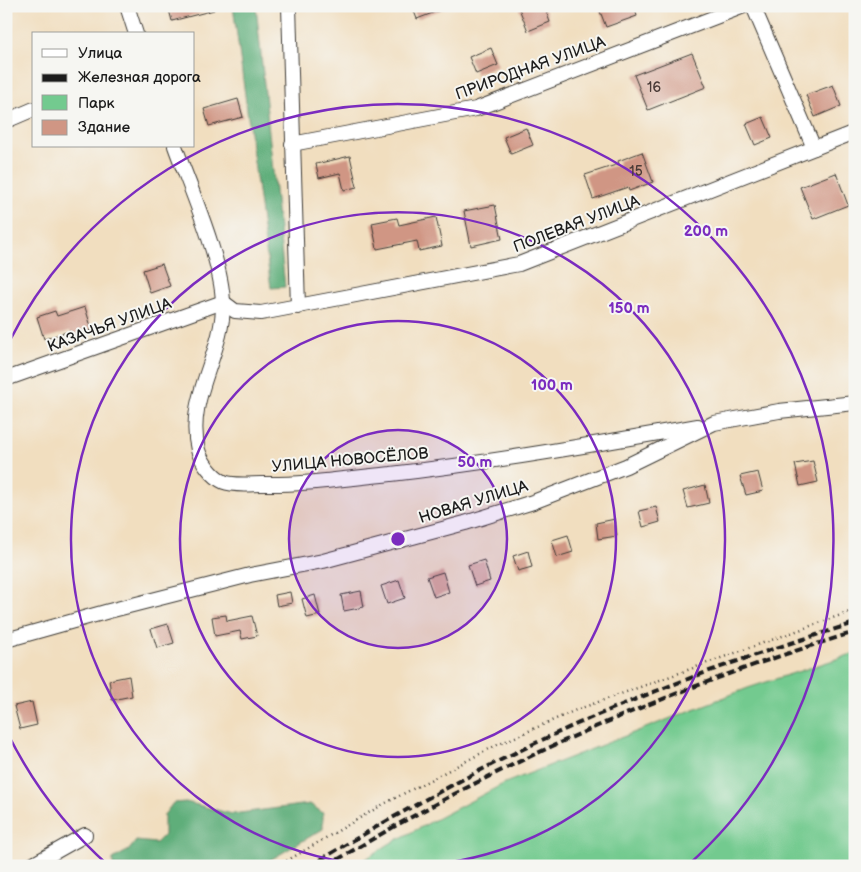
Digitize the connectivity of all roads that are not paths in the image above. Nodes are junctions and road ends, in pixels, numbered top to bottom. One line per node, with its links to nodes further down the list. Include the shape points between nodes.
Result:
1 (127, 6): 5 (street)
2 (290, 6): 9 (street)
3 (744, 6): 9 (street, ПРИРОДНАЯ УЛИЦА, via 476,108)
4 (753, 6): 11 (street)
5 (135, 32)
6 (32, 110): 7 (street)
7 (6, 121)
8 (855, 132): 11 (street, ПОЛЕВАЯ УЛИЦА)
9 (292, 144): 13 (street)
10 (176, 148): 12 (street, УЛИЦА НОВОСЁЛОВ, via 218,272)
11 (814, 148): 13 (street, ПОЛЕВАЯ УЛИЦА, via 519,264)
12 (223, 302): 13 (street, ПОЛЕВАЯ УЛИЦА, via 235,312 261,313); 14 (street, КАЗАЧЬЯ УЛИЦА); 16 (street, УЛИЦА НОВОСЁЛОВ, via 220,335 202,386 195,435 199,453 211,472 225,483 292,485 466,466)
13 (298, 307)
14 (6, 379)
15 (855, 403): 16 (street, НОВАЯ УЛИЦА, via 779,411)
16 (714, 423): 17 (street, НОВАЯ УЛИЦА, via 626,466 532,502 465,523 323,561 250,575)
17 (6, 640)
18 (85, 835): 19 (street)
19 (30, 866)

